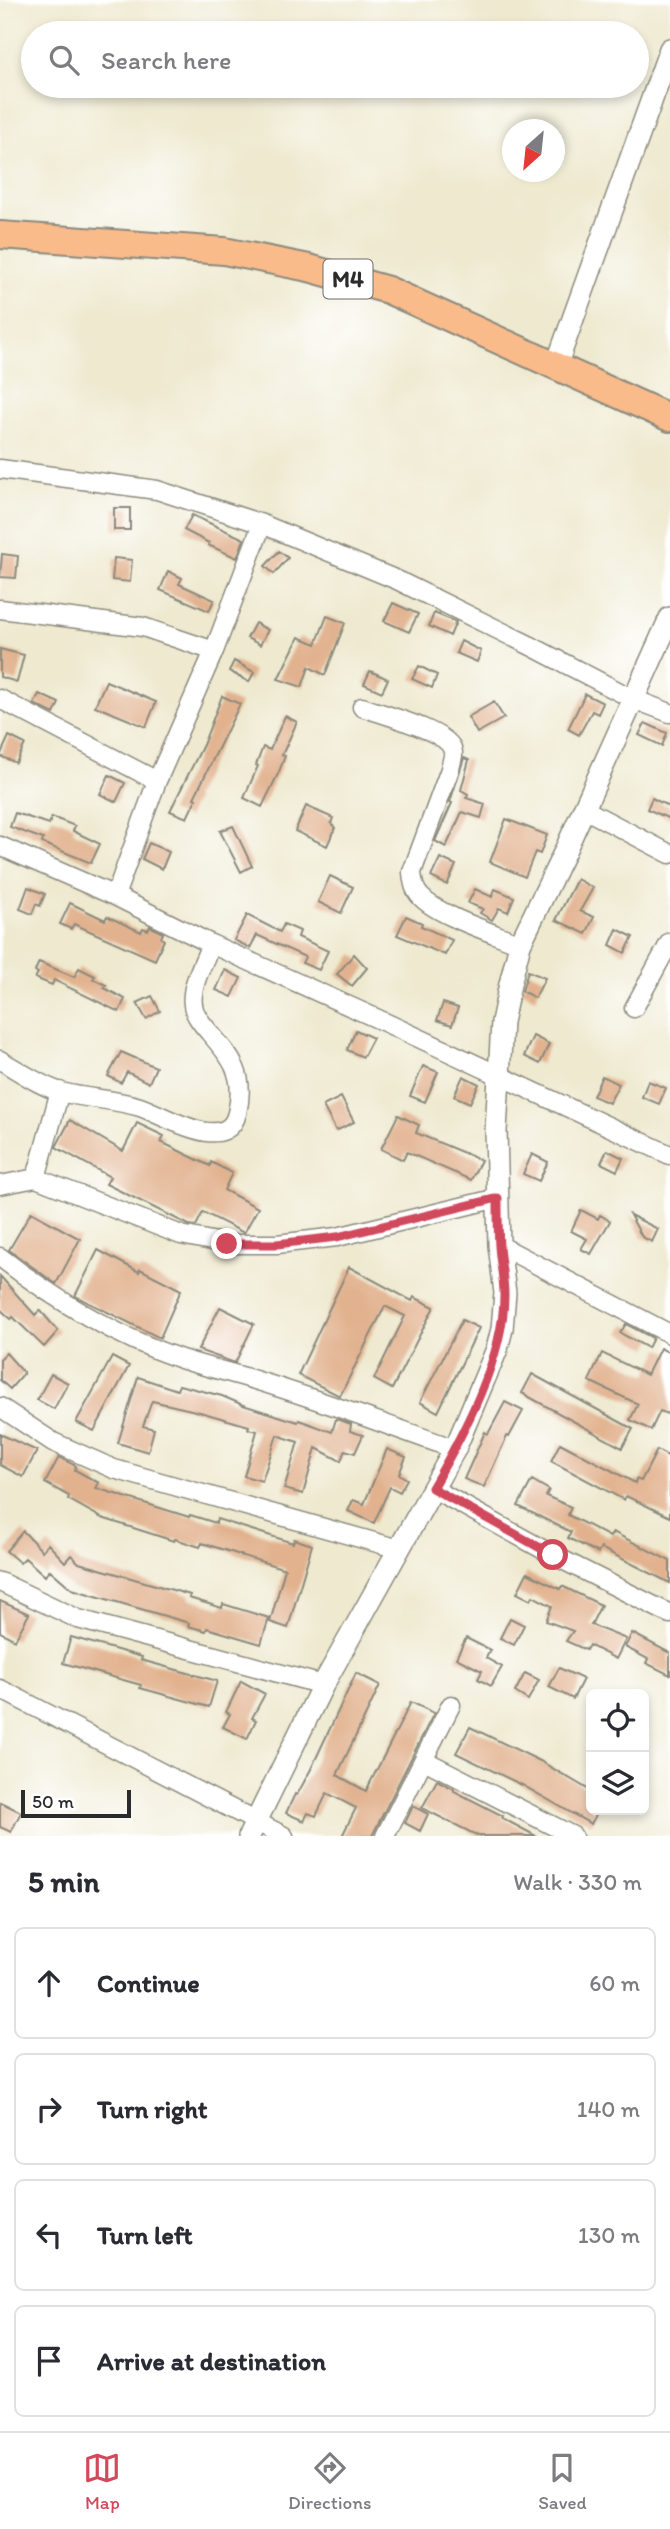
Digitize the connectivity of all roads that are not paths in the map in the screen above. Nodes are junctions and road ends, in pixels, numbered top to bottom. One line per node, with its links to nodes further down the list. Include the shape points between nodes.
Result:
1 (670, 49): 3 (street)
2 (0, 235): 3 (main road, M4, via 224,251 309,268 387,290)
3 (556, 366): 4 (main road, M4)
4 (670, 418)
5 (0, 469): 6 (street, via 157,490)
6 (262, 524): 9 (street); 11 (street, via 397,580)
7 (0, 609): 9 (street, via 143,627)
8 (670, 618): 11 (street)
9 (214, 651): 14 (street)
10 (0, 699): 14 (street)
11 (633, 699): 13 (street); 15 (street)
12 (362, 707): 21 (street, via 435,733 452,748 450,769 412,872 414,887 441,911)
13 (670, 713)
14 (157, 781): 18 (street)
15 (583, 809): 17 (street); 21 (street)
16 (0, 846): 18 (street)
17 (670, 854)
18 (114, 896): 20 (street)
19 (670, 942): 22 (street)
20 (211, 944): 24 (street); 25 (street, via 194,986 193,1006 240,1078 236,1117 229,1128 204,1133 139,1107)
21 (520, 944): 24 (street, via 502,1022)
22 (634, 1008)
23 (0, 1059): 25 (street)
24 (499, 1077): 26 (street); 29 (street)
25 (60, 1091): 27 (street)
26 (670, 1155)
27 (36, 1178): 28 (street); 29 (street, via 181,1235 227,1244 337,1237)
28 (0, 1185)
29 (498, 1198): 30 (street)
30 (499, 1245): 32 (street); 34 (street, via 505,1293 502,1329)
31 (0, 1257): 34 (street, via 78,1313 137,1342)
32 (670, 1334)
33 (0, 1407): 36 (street, via 53,1442 114,1469)
34 (455, 1449): 35 (street)
35 (432, 1488): 36 (street); 38 (street)
36 (399, 1549): 39 (street)
37 (0, 1582): 39 (street, via 78,1619)
38 (670, 1614)
39 (323, 1685): 43 (street)
40 (0, 1689): 43 (street)
41 (451, 1705): 42 (street)
42 (424, 1760): 45 (street); 46 (street)
43 (253, 1829): 44 (street)
44 (284, 1836)
45 (385, 1836)
46 (573, 1836)

